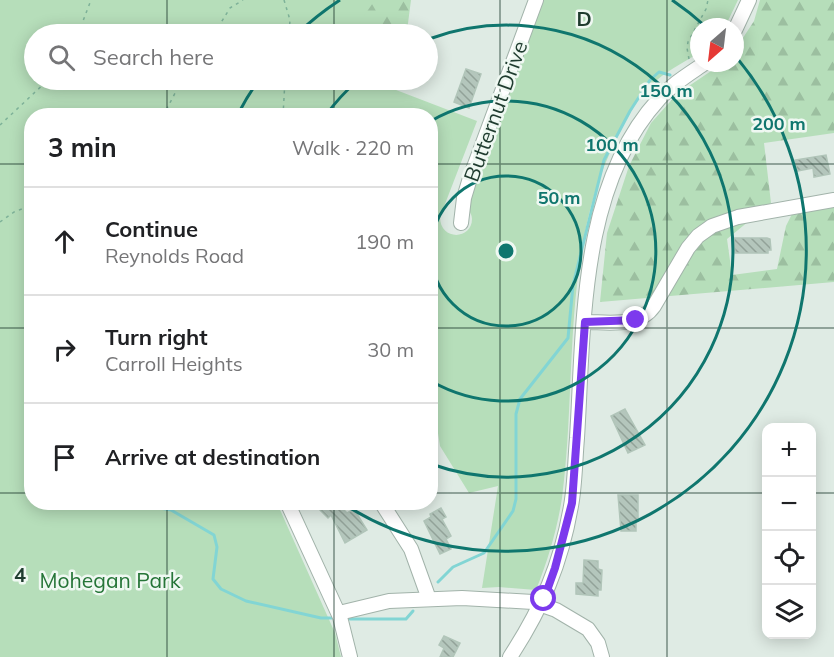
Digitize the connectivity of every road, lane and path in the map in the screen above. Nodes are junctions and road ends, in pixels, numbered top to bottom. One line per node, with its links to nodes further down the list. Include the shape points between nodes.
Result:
1 (91, 0): 9 (path)
2 (243, 0): 10 (path, via 230,8)
3 (284, 0): 11 (path)
4 (536, 0): 24 (street, Butternut Drive, via 470,178)
5 (708, 0): 7 (path)
6 (749, 0): 8 (street)
7 (701, 18)
8 (741, 18)
9 (82, 24)
10 (220, 24)
11 (290, 24)
12 (690, 39): 13 (path)
13 (690, 59)
14 (693, 72): 25 (street, via 658,99 621,158 597,226)
15 (37, 90): 20 (path)
16 (177, 90): 18 (path)
17 (284, 90): 19 (path)
18 (167, 108)
19 (283, 108)
20 (0, 124)
21 (834, 200): 25 (street, via 717,223 693,241 646,315 630,322)
22 (24, 209): 23 (path)
23 (0, 222)
24 (461, 223)
25 (585, 322): 29 (street, via 572,503)
26 (291, 510): 30 (street)
27 (386, 510): 28 (street, via 411,549)
28 (429, 599): 29 (street, via 515,599); 30 (street, via 377,603)
29 (542, 604): 32 (street); 33 (street, via 588,630 596,638)
30 (339, 613): 31 (street)
31 (350, 657)
32 (510, 657)
33 (602, 657)

